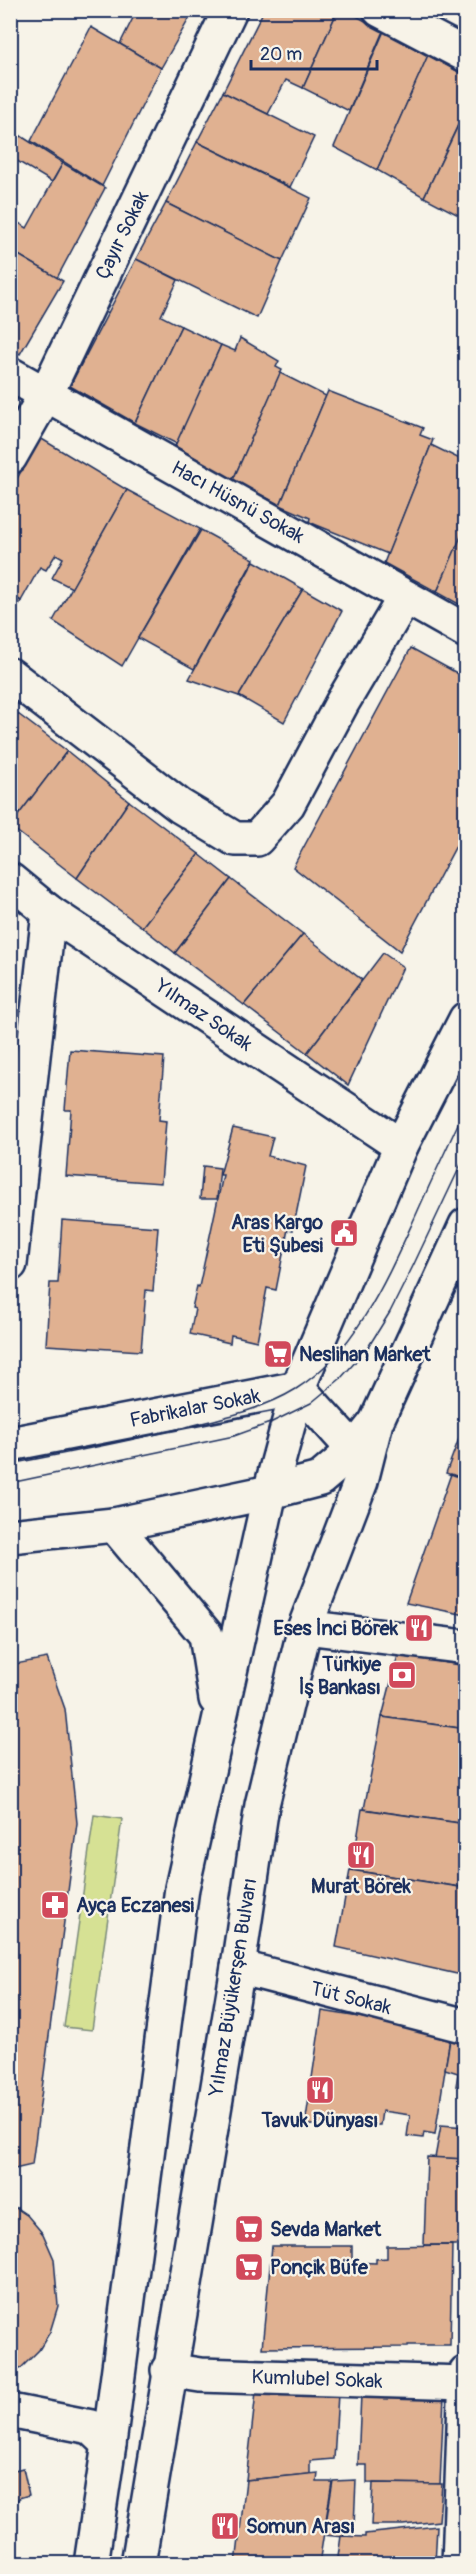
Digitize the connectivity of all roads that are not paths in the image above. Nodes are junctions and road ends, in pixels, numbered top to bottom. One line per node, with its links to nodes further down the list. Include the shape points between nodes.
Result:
1 (230, 10): 5 (main road, Çayır Sokak)
2 (380, 10): 3 (main road)
3 (465, 55)
4 (10, 374): 5 (main road, Hacı Hüsnü Sokak)
5 (46, 394): 6 (main road, Çayır Sokak); 7 (main road, Hacı Hüsnü Sokak)
6 (10, 458)
7 (405, 597): 8 (main road, Hacı Hüsnü Sokak); 9 (main road, via 288,804 257,839 235,839 180,806)
8 (465, 631)
9 (10, 675)
10 (10, 880): 11 (main road, Yılmaz Sokak)
11 (49, 912): 13 (main road, Yılmaz Sokak); 15 (main road)
12 (465, 1019): 13 (main road)
13 (401, 1146): 16 (main road)
14 (465, 1225): 18 (main road, Yılmaz Büyükerşen Bulvarı)
15 (10, 1264)
16 (298, 1388): 17 (main road, Fabrikalar Sokak); 18 (main road); 19 (main road)
17 (10, 1444)
18 (358, 1465): 19 (main road); 22 (main road, Yılmaz Büyükerşen Bulvarı)
19 (270, 1492): 20 (main road); 24 (main road)
20 (114, 1525): 21 (main road); 24 (main road, via 206,1635)
21 (10, 1536)
22 (306, 1627): 23 (main road); 25 (main road, Yılmaz Büyükerşen Bulvarı, via 262,1805)
23 (465, 1647)
24 (219, 1714): 30 (main road, via 182,1888)
25 (238, 1967): 26 (main road, Tüt Sokak); 27 (main road, Yılmaz Büyükerşen Bulvarı)
26 (465, 2026)
27 (168, 2370): 28 (main road, Kumlubel Sokak, via 200,2375); 32 (main road, Yılmaz Büyükerşen Bulvarı)
28 (465, 2380): 33 (main road)
29 (10, 2411): 30 (main road, via 91,2427)
30 (109, 2444): 31 (main road)
31 (91, 2564)
32 (138, 2564)
33 (459, 2564)

